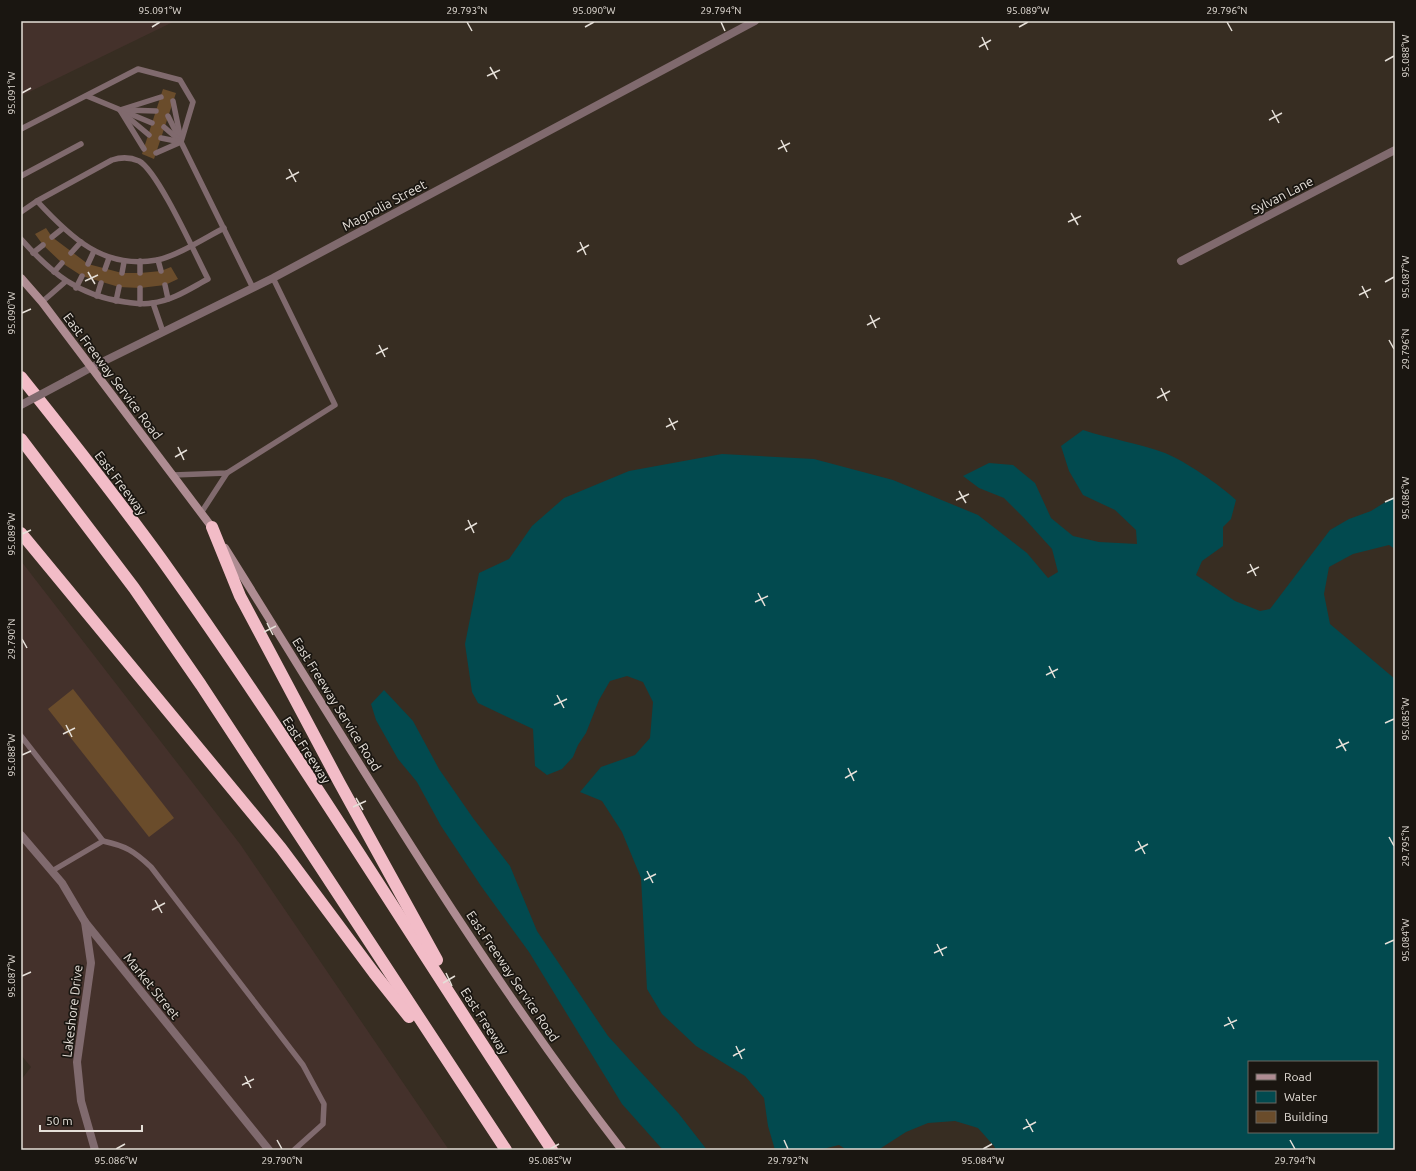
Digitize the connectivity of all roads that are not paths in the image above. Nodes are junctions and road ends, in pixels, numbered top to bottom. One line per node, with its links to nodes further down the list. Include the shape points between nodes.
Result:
1 (755, 21): 45 (street, Magnolia Street)
2 (87, 96): 5 (lane); 10 (lane); 13 (lane, via 138,70 180,80 193,102)
3 (161, 97): 5 (lane)
4 (173, 101): 13 (lane)
5 (120, 110): 6 (lane); 8 (lane); 11 (lane); 15 (lane)
6 (156, 111)
7 (168, 116): 13 (lane)
8 (152, 123)
9 (164, 127): 13 (lane)
10 (21, 129)
11 (148, 135)
12 (161, 138): 13 (lane)
13 (181, 142): 17 (lane); 21 (lane)
14 (81, 144): 18 (lane)
15 (144, 149)
16 (1395, 150): 35 (street, Sylvan Lane)
17 (156, 153)
18 (21, 176)
19 (37, 201): 20 (lane); 22 (lane); 27 (lane, via 112,160 123,157 139,161 154,175)
20 (21, 212)
21 (224, 228): 27 (lane); 52 (lane)
22 (62, 229): 23 (lane); 25 (lane)
23 (52, 237)
24 (21, 239): 29 (lane)
25 (81, 242): 28 (lane); 30 (lane)
26 (43, 245): 29 (lane)
27 (191, 245): 32 (lane); 54 (lane, via 208,279)
28 (94, 251): 31 (lane); 37 (lane)
29 (33, 253): 40 (lane)
30 (71, 253)
31 (109, 258): 33 (lane); 38 (lane)
32 (158, 260): 34 (lane); 39 (lane)
33 (124, 262): 34 (lane); 41 (lane)
34 (140, 262): 42 (lane)
35 (1181, 262)
36 (62, 263): 40 (lane)
37 (88, 264)
38 (105, 270)
39 (161, 271)
40 (54, 272): 46 (lane)
41 (122, 273)
42 (140, 273)
43 (82, 276): 50 (lane)
44 (21, 278): 56 (main road, East Freeway Service Road)
45 (272, 278): 52 (street, Magnolia Street); 64 (lane, via 335,405)
46 (65, 282): 50 (lane); 56 (lane)
47 (101, 283): 53 (lane)
48 (165, 284): 54 (lane)
49 (119, 287): 55 (lane)
50 (76, 288): 53 (lane)
51 (140, 288): 58 (lane)
52 (253, 288): 59 (street, Magnolia Street)
53 (97, 296): 55 (lane)
54 (168, 298): 57 (lane)
55 (116, 301): 58 (lane)
56 (42, 302): 60 (main road, East Freeway Service Road)
57 (153, 303): 58 (lane); 59 (lane)
58 (140, 304)
59 (163, 332): 60 (street, Magnolia Street)
60 (92, 367): 62 (street, Magnolia Street, bridge); 65 (main road, East Freeway Service Road)
61 (21, 377): 74 (highway, East Freeway, via 162,560 262,707)
62 (21, 405)
63 (21, 439): 75 (highway, via 129,582 179,654)
64 (227, 473): 65 (lane); 66 (lane)
65 (173, 475): 66 (main road, East Freeway Service Road)
66 (201, 513): 67 (main road, East Freeway Service Road)
67 (212, 527): 74 (highway, via 244,603); 81 (main road, East Freeway Service Road, via 433,880 574,1087)
68 (21, 533): 75 (highway, via 281,848 374,973)
69 (21, 736): 71 (lane)
70 (21, 835): 72 (street, Market Street)
71 (103, 841): 72 (lane); 78 (lane, via 122,845 151,867 303,1064 324,1104 323,1124)
72 (52, 871): 73 (street, Market Street)
73 (85, 922): 76 (street, Lakeshore Drive, via 91,963 77,1062 81,1101); 77 (street, Market Street)
74 (482, 1042): 80 (highway, East Freeway)
75 (458, 1077): 79 (highway)
76 (95, 1150)
77 (269, 1150)
78 (294, 1150)
79 (506, 1150)
80 (552, 1150)
81 (622, 1150)

